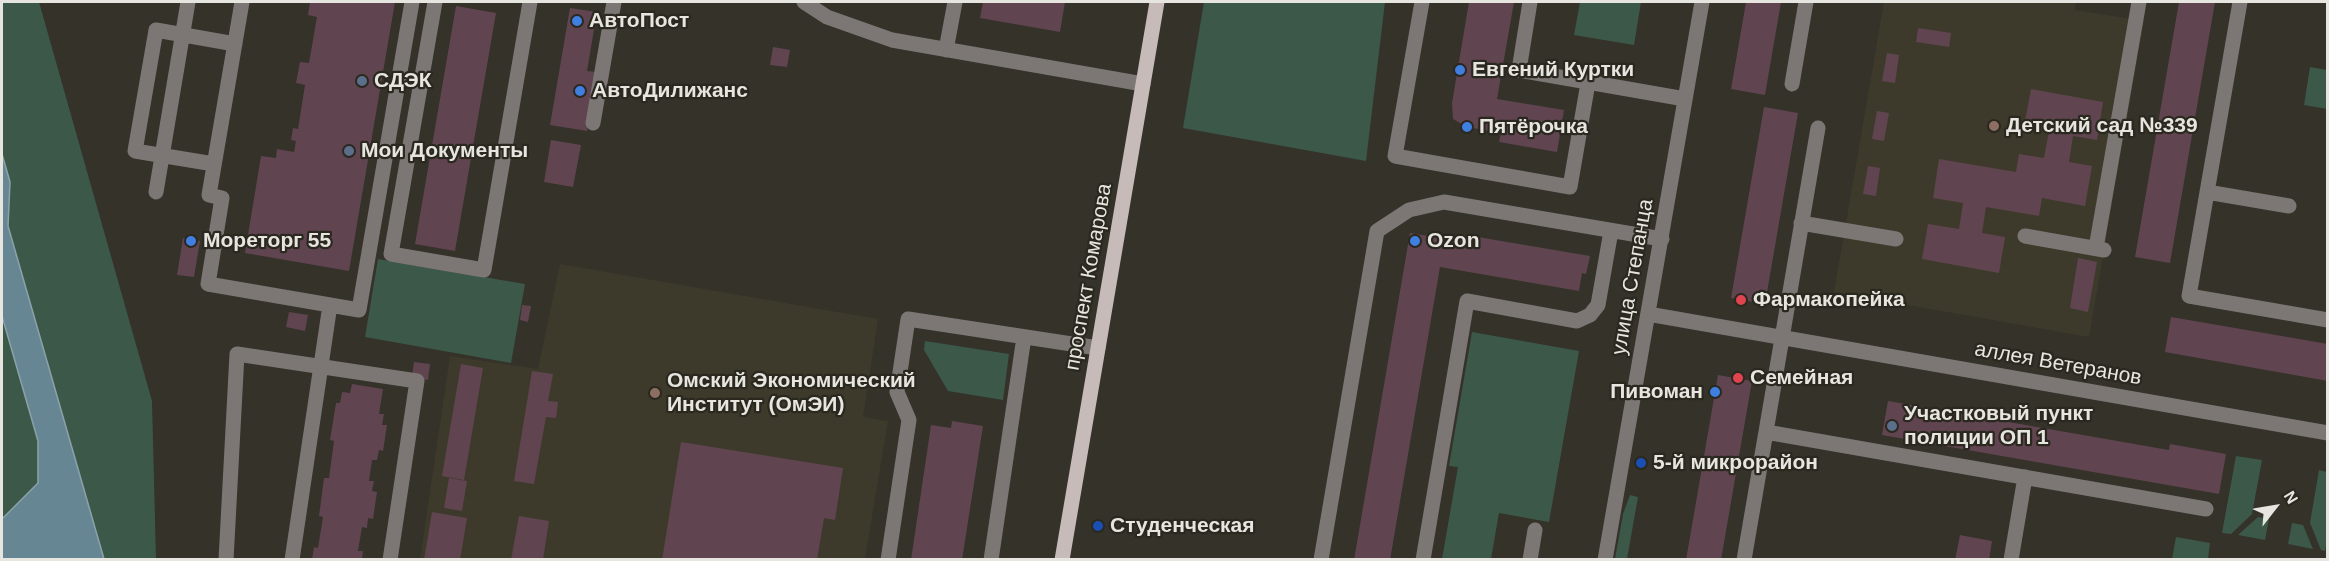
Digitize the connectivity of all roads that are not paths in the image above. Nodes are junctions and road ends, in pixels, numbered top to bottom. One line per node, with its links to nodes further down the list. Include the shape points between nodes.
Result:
1 (188, 2): 16 (street)
2 (242, 2): 17 (street)
3 (412, 2): 35 (street, via 359,310)
4 (435, 2): 5 (street, via 391,254 484,270)
5 (530, 2)
6 (614, 2): 23 (street)
7 (804, 2): 18 (street, via 827,17 892,40)
8 (955, 2): 18 (street)
9 (1157, 2): 20 (main road, проспект Комарова)
10 (1422, 2): 19 (street, via 1395,156 1570,187)
11 (1530, 2): 19 (street, via 1519,70)
12 (1702, 2): 22 (street, улица Степанца)
13 (1806, 2): 21 (street)
14 (2139, 2): 32 (street, via 2100,249)
15 (2240, 2): 28 (street)
16 (183, 34): 17 (street); 25 (street); 25 (street, via 156,30 135,151)
17 (235, 44): 26 (street)
18 (946, 50): 20 (street)
19 (1588, 83): 22 (street)
20 (1143, 84): 40 (main road, проспект Комарова)
21 (1792, 84)
22 (1685, 99): 33 (street, улица Степанца)
23 (593, 123)
24 (1818, 128): 30 (street)
25 (162, 155): 26 (street); 27 (street)
26 (214, 164): 35 (street, via 209,195 222,198 208,284)
27 (156, 192)
28 (2207, 192): 29 (street); 37 (street, via 2189,296)
29 (2289, 206)
30 (1802, 223): 34 (street); 39 (street)
31 (1611, 231): 33 (street); 53 (street, via 1444,202 1409,210 1377,231); 54 (street, via 1598,305 1590,315 1577,321 1467,302)
32 (2025, 236)
33 (1662, 239): 36 (street, улица Степанца)
34 (1896, 240)
35 (330, 305): 41 (street)
36 (1648, 314): 39 (street, аллея Ветеранов); 56 (street, улица Степанца)
37 (2328, 320)
38 (1024, 337): 40 (street); 50 (street, via 908,319 897,392 909,420); 51 (street)
39 (1782, 338): 42 (street); 43 (street, аллея Ветеранов)
40 (1098, 348): 52 (main road, проспект Комарова)
41 (321, 366): 47 (street, via 237,354); 48 (street); 49 (street, via 417,381)
42 (1766, 432): 44 (street); 57 (street)
43 (2328, 433)
44 (2025, 477): 45 (street); 58 (street)
45 (2206, 509)
46 (1535, 530): 55 (street)
47 (226, 560)
48 (292, 560)
49 (390, 560)
50 (888, 560)
51 (991, 560)
52 (1062, 560)
53 (1321, 560)
54 (1422, 560)
55 (1530, 560)
56 (1605, 560)
57 (1744, 560)
58 (2011, 560)

